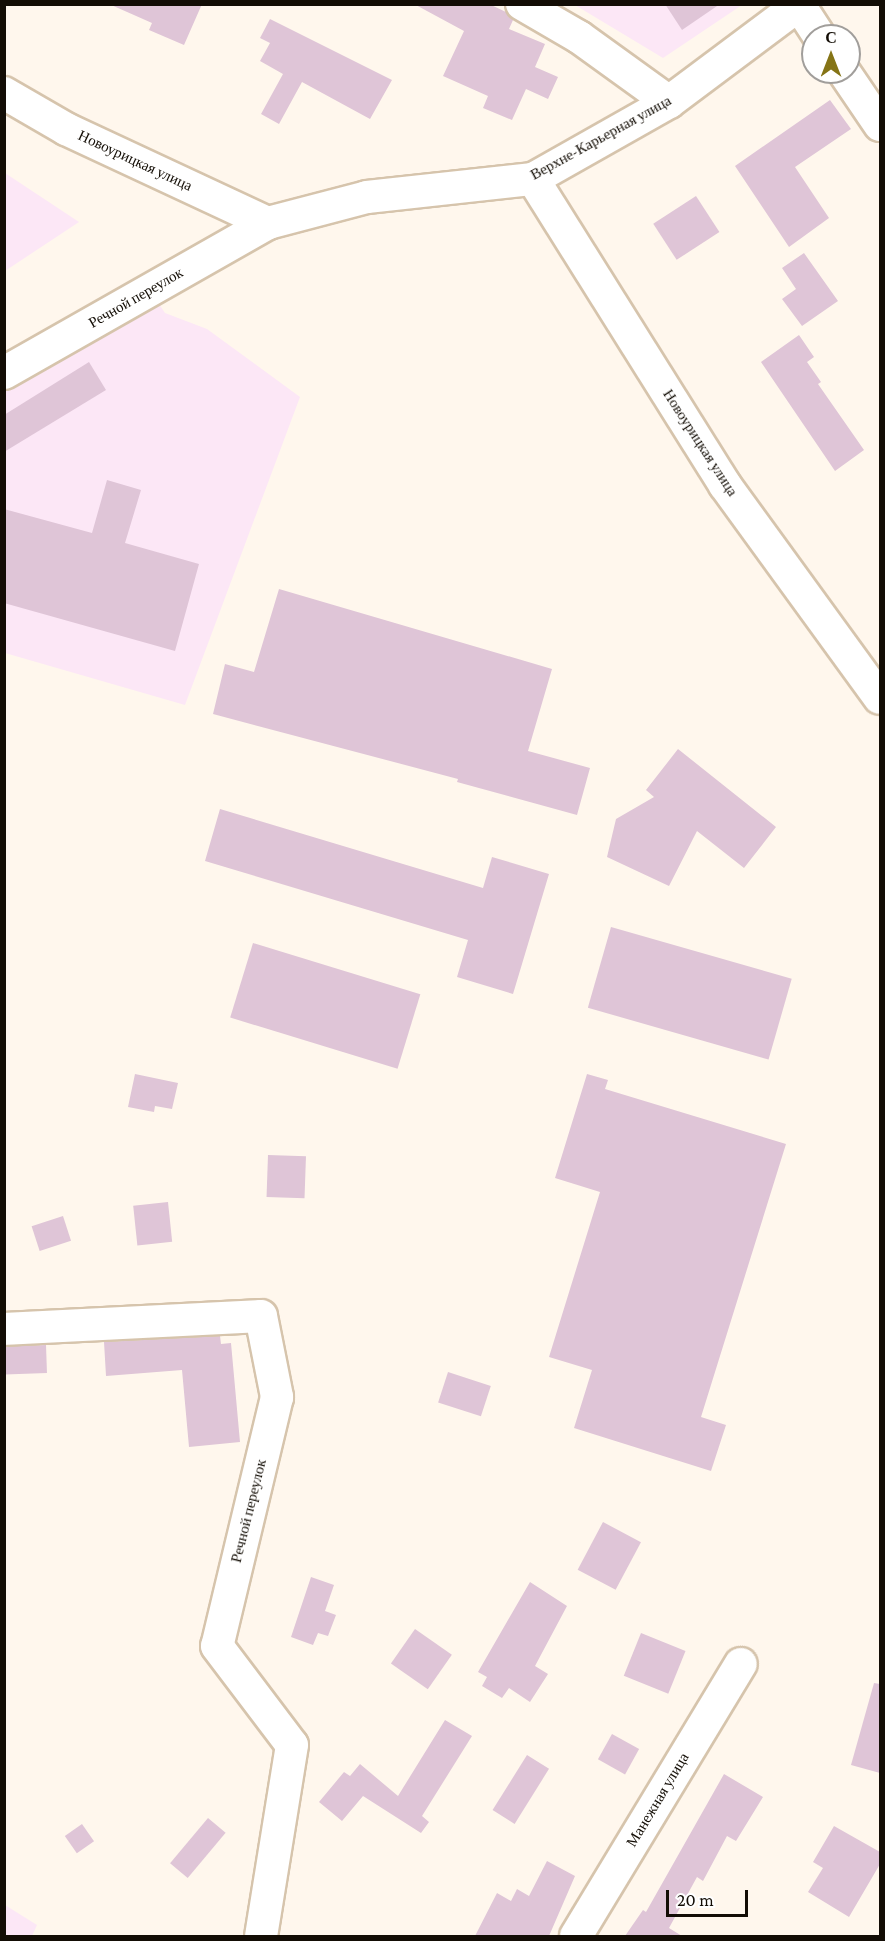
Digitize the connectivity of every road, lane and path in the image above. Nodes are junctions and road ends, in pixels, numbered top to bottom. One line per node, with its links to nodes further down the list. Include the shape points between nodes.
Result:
1 (522, 4): 6 (street, via 579,37)
2 (799, 5): 3 (street); 6 (street, Верхне-Карьерная улица)
3 (811, 24)
4 (852, 84): 7 (street)
5 (4, 93): 9 (street, Новоурицкая улица, via 66,129)
6 (669, 102): 8 (street, Верхне-Карьерная улица)
7 (880, 125)
8 (533, 178): 9 (street, Верхне-Карьерная улица, via 367,197); 11 (street, Новоурицкая улица, via 725,485)
9 (268, 223): 10 (street, Речной переулок)
10 (4, 373)
11 (880, 698)
12 (4, 1329): 14 (street, Речной переулок, via 261,1316 277,1397 217,1646 292,1745)
13 (741, 1664): 15 (street, Манежная улица)
14 (261, 1936)
15 (576, 1936)

